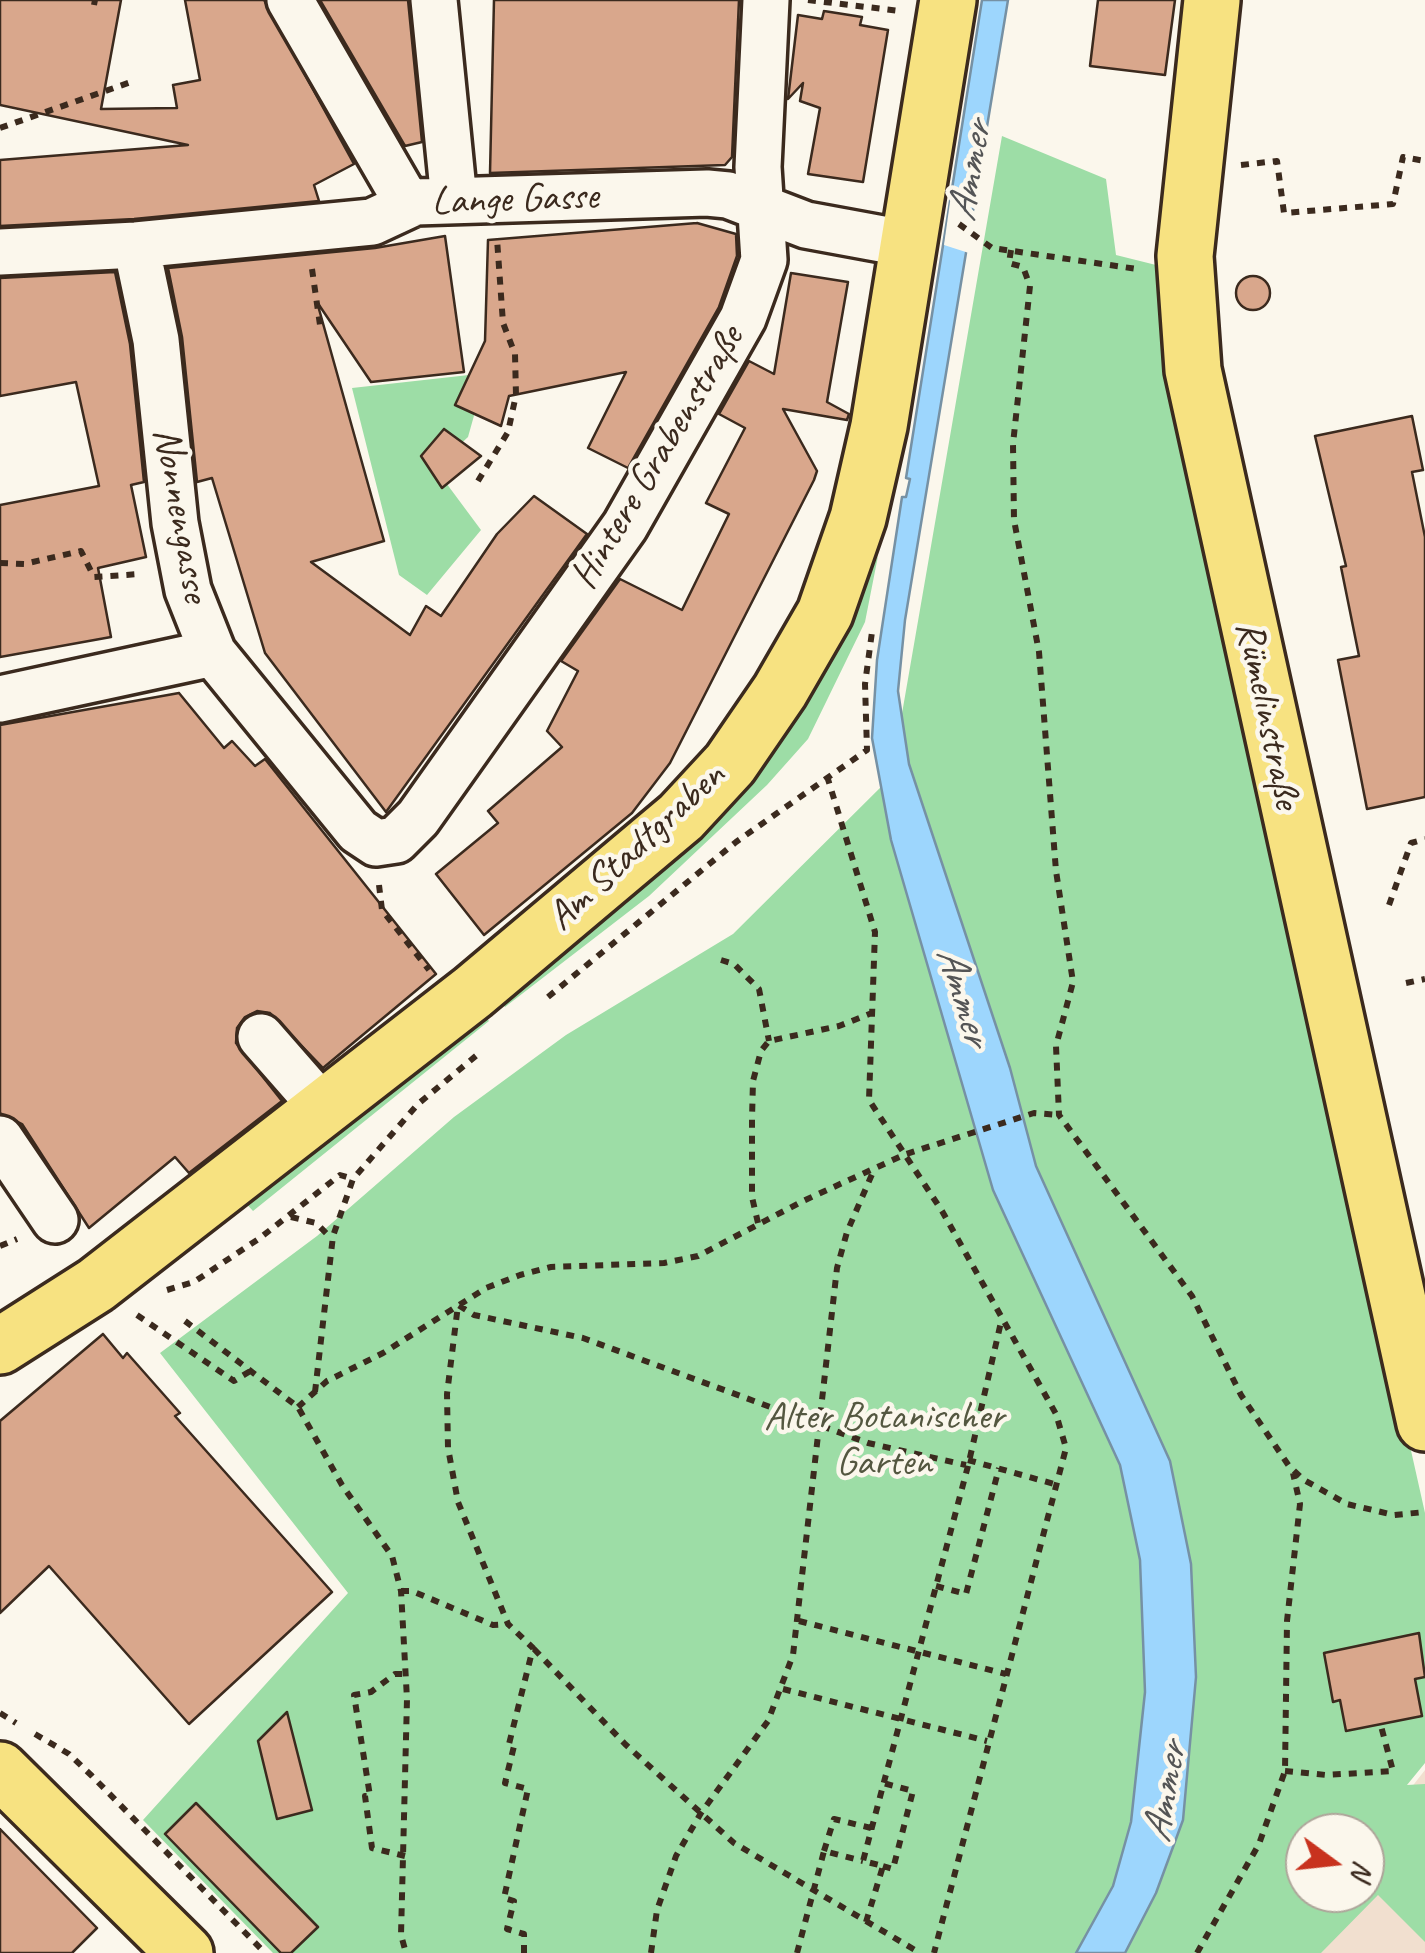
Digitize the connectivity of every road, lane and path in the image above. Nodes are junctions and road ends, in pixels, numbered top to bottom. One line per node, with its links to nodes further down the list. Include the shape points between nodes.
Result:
1 (290, 0): 14 (street)
2 (434, 0): 13 (street)
3 (766, 0): 15 (street, Hintere Grabenstraße)
4 (806, 0): 6 (path)
5 (1212, 0): 57 (main road, Rümelinstraße, via 1185,256 1193,370)
6 (925, 6): 17 (main road, Am Stadtgraben)
7 (131, 82): 9 (path)
8 (56, 100): 9 (path)
9 (58, 110): 10 (path)
10 (0, 128)
11 (1425, 161): 12 (path, via 1403,157 1393,204 1284,213 1277,161)
12 (1242, 166)
13 (474, 201): 14 (street, Lange Gasse); 15 (street, Lange Gasse, via 707,192); 23 (path, via 515,354 516,396 508,432)
14 (408, 204): 16 (street, Lange Gasse, via 372,222)
15 (759, 209): 17 (street, Lange Gasse, via 806,225); 30 (street, Hintere Grabenstraße, via 764,260 755,290 626,526 418,818 396,840)
16 (306, 228): 18 (street, Lange Gasse); 22 (path)
17 (928, 232): 19 (path); 35 (main road, Am Stadtgraben, via 858,518 825,613 803,654 730,764 681,817)
18 (136, 245): 20 (street, Lange Gasse); 25 (street, Nonnengasse, via 156,340)
19 (1011, 250): 21 (path); 41 (path, via 1009,263 1023,267 1030,286 1013,444 1014,520 1040,652 1054,855 1073,982 1055,1057)
20 (0, 252)
21 (1148, 271)
22 (321, 332)
23 (478, 481)
24 (0, 563): 25 (path, via 81,551 94,578 139,573)
25 (188, 590): 26 (street, Nonnengasse)
26 (213, 653): 27 (street); 30 (street, Nonnengasse, via 358,831)
27 (0, 698)
28 (827, 776): 36 (path, via 875,932)
29 (1425, 839): 31 (path, via 1411,843)
30 (376, 844): 35 (path, via 382,910 438,982 453,969)
31 (1389, 904)
32 (720, 960): 38 (path, via 760,989)
33 (1425, 978): 34 (path)
34 (1406, 983)
35 (474, 992): 40 (main road, Am Stadtgraben)
36 (873, 1013): 38 (path); 43 (path, via 869,1100)
37 (261, 1037): 40 (street)
38 (769, 1041): 47 (path, via 753,1081 752,1197)
39 (487, 1047): 48 (path, via 375,1149 353,1179)
40 (324, 1109): 53 (main road, Am Stadtgraben, via 96,1286)
41 (1059, 1114): 43 (path, via 1034,1113); 60 (path, via 1192,1296 1241,1395)
42 (0, 1139): 46 (street)
43 (906, 1154): 44 (path); 50 (path)
44 (874, 1171): 47 (path); 58 (path, via 837,1268)
45 (290, 1217): 48 (path, via 316,1224)
46 (55, 1220)
47 (758, 1222): 49 (path, via 698,1256 551,1267 486,1288)
48 (333, 1241): 55 (path)
49 (458, 1305): 55 (path); 58 (path, via 474,1315 584,1338); 67 (path, via 448,1448 458,1502)
50 (1002, 1321): 59 (path); 62 (path, via 1064,1432)
51 (184, 1322): 54 (path)
52 (168, 1336): 54 (path, via 234,1381)
53 (0, 1346)
54 (252, 1370): 56 (path)
55 (314, 1392): 56 (path)
56 (298, 1407): 65 (path, via 342,1485 384,1541)
57 (1425, 1422)
58 (822, 1428): 59 (path); 66 (path)
59 (966, 1462): 61 (path); 64 (path)
60 (1289, 1466): 63 (path, via 1347,1504 1394,1515); 78 (path, via 1300,1504 1287,1621)
61 (999, 1468): 62 (path); 64 (path, via 966,1594)
62 (1058, 1485): 71 (path)
63 (1425, 1512)
64 (936, 1586): 69 (path)
65 (401, 1591): 67 (path, via 493,1626); 70 (path)
66 (799, 1621): 69 (path); 72 (path)
67 (508, 1624): 68 (path)
68 (533, 1648): 80 (path); 91 (path, via 505,1783 528,1790 504,1898 514,1901 507,1928 524,1934)
69 (919, 1652): 71 (path); 74 (path)
70 (406, 1674): 83 (path); 83 (path, via 354,1696 372,1848)
71 (1006, 1674): 76 (path)
72 (783, 1689): 74 (path); 80 (path, via 768,1721)
73 (0, 1713): 89 (path, via 69,1754)
74 (901, 1719): 76 (path); 79 (path)
75 (1381, 1726): 78 (path, via 1393,1772)
76 (987, 1741): 95 (path)
77 (0, 1770): 88 (main road)
78 (1285, 1771): 96 (path, via 1259,1844)
79 (884, 1783): 81 (path); 85 (path, via 913,1791 893,1869)
80 (700, 1813): 86 (path, via 734,1843); 92 (path, via 656,1910)
81 (871, 1828): 82 (path, via 834,1818); 84 (path)
82 (824, 1851): 84 (path); 86 (path)
83 (406, 1856): 90 (path)
84 (863, 1861): 85 (path)
85 (882, 1866): 87 (path)
86 (813, 1890): 87 (path); 93 (path)
87 (866, 1922): 94 (path)
88 (184, 1953)
89 (265, 1953)
90 (406, 1953)
91 (524, 1953)
92 (651, 1953)
93 (797, 1953)
94 (920, 1953)
95 (934, 1953)
96 (1197, 1953)

